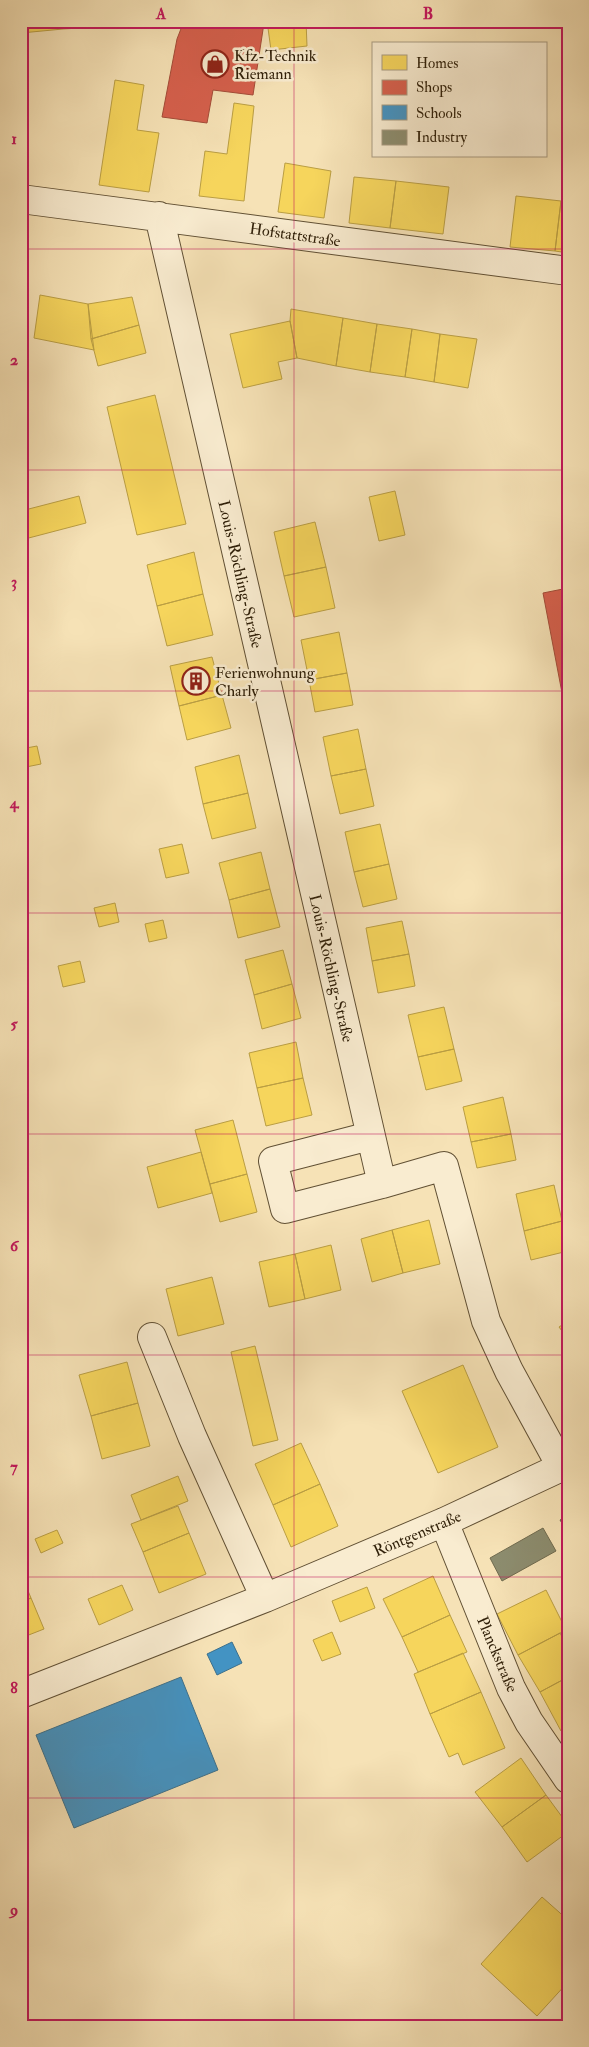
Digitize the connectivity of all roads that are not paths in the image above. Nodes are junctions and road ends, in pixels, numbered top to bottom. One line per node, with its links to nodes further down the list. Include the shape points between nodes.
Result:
1 (21, 199): 2 (street, Hofstattstraße)
2 (159, 216): 3 (street, Hofstattstraße); 4 (street, Louis-Röchling-Straße)
3 (568, 271)
4 (370, 1136): 5 (street, Louis-Röchling-Straße); 5 (street, via 273,1161 285,1209)
5 (382, 1184): 7 (street, via 444,1166 486,1321 509,1370)
6 (152, 1337): 9 (street, via 192,1436)
7 (565, 1466): 8 (street, Röntgenstraße)
8 (444, 1522): 9 (street, Röntgenstraße); 11 (street, Planckstraße, via 511,1688 529,1722)
9 (265, 1598): 10 (street, Röntgenstraße)
10 (21, 1694)
11 (568, 1779)

